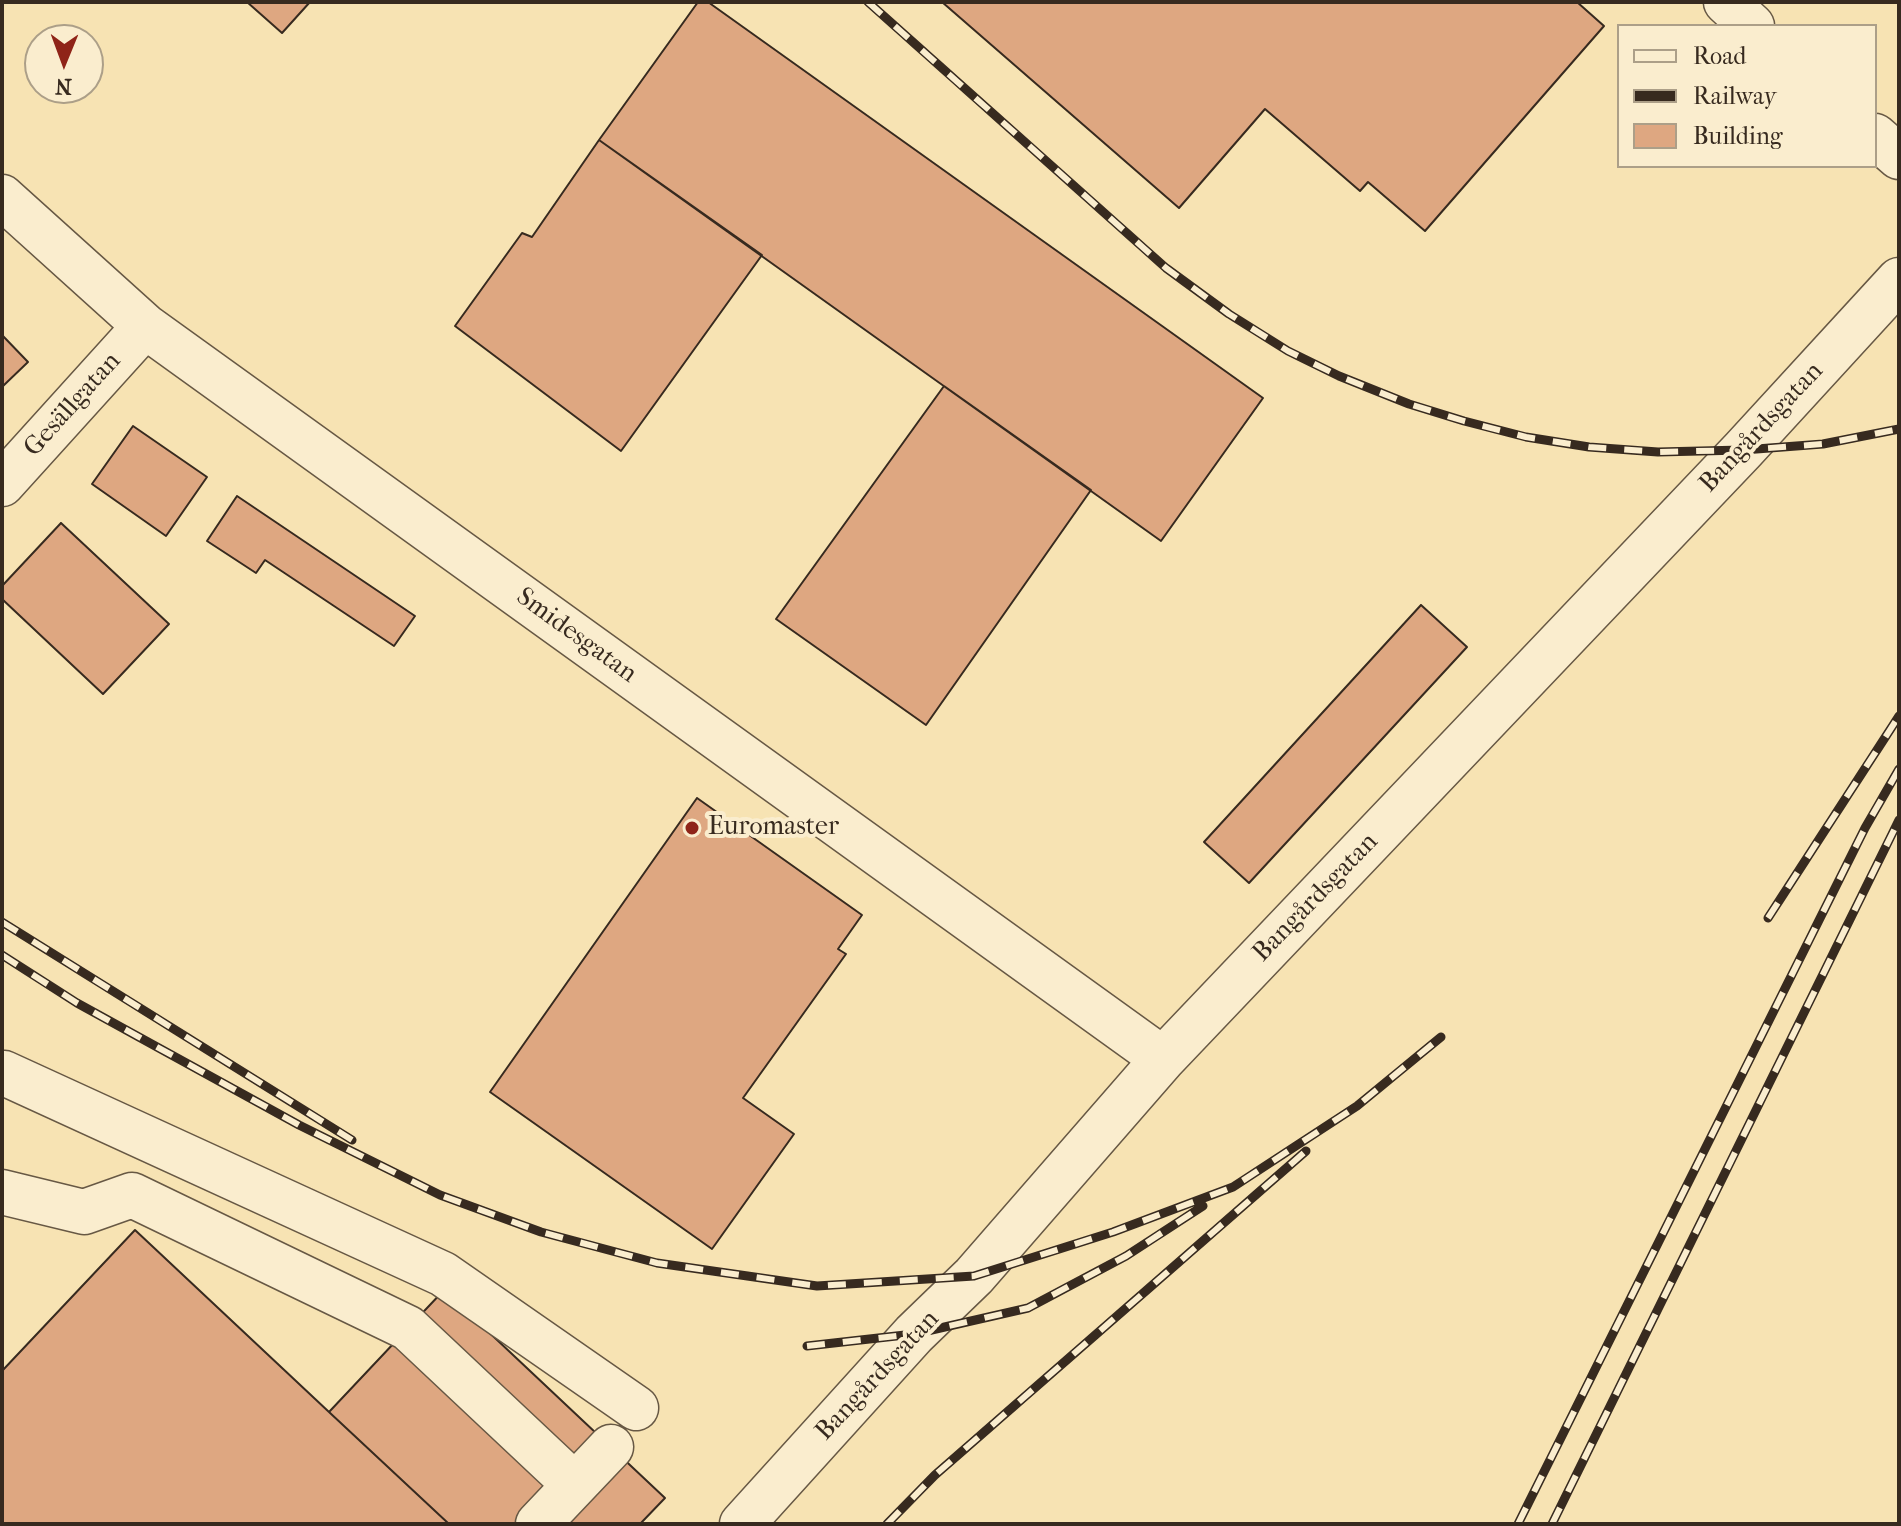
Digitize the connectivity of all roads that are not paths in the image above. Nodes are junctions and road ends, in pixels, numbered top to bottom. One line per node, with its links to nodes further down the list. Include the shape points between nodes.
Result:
1 (1726, 2): 2 (street)
2 (1750, 24)
3 (1877, 138): 4 (street)
4 (1899, 157)
5 (2, 197): 7 (street, Smidesgatan)
6 (1899, 280): 9 (street, Bangårdsgatan)
7 (145, 326): 8 (street, Gesällgatan); 9 (street, Smidesgatan)
8 (2, 484)
9 (1163, 1059): 16 (street, Bangårdsgatan, via 974,1276 914,1334)
10 (4, 1073): 12 (street, via 443,1274)
11 (2, 1192): 14 (street, via 84,1212 132,1195 408,1328)
12 (636, 1408)
13 (611, 1447): 14 (street)
14 (575, 1485): 15 (street)
15 (538, 1524)
16 (742, 1524)

